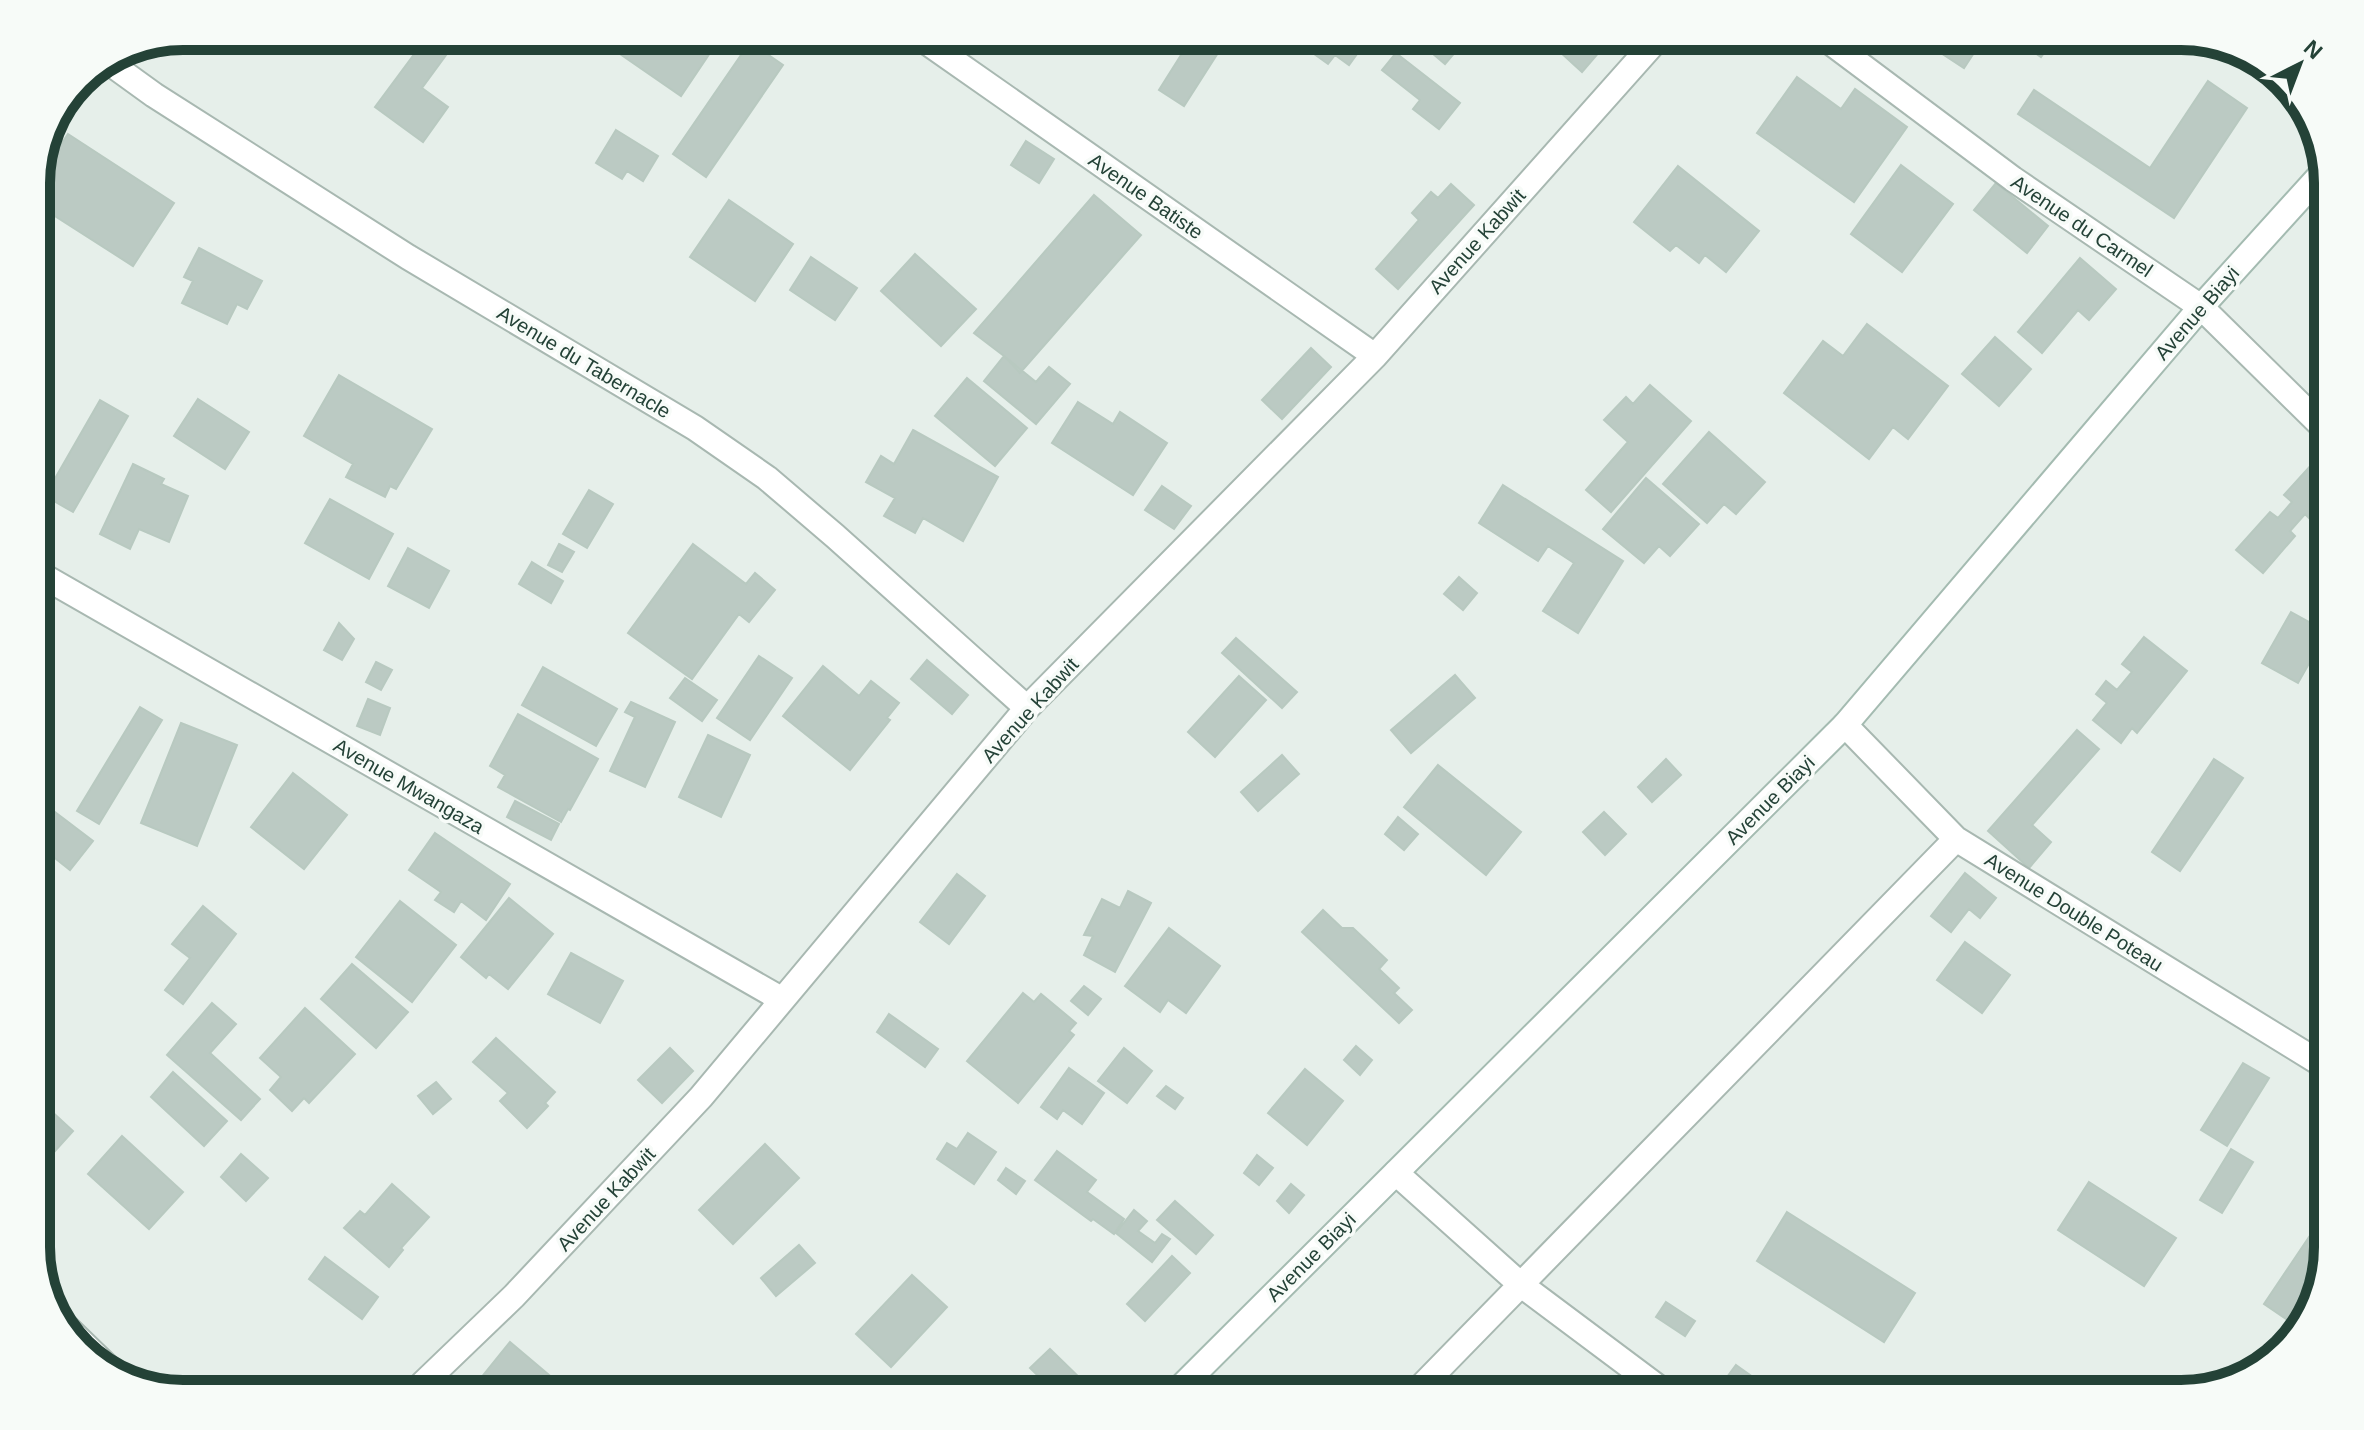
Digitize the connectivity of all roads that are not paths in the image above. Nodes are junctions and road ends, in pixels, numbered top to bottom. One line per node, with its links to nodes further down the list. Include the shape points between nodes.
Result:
1 (938, 50): 7 (street, Avenue Batiste)
2 (1648, 50): 7 (street, Avenue Kabwit)
3 (1841, 50): 6 (street, Avenue du Carmel, via 2013,179)
4 (116, 68): 10 (street, Avenue du Tabernacle, via 371,234 695,428 767,478)
5 (2314, 182): 6 (street, Avenue Biayi)
6 (2201, 307): 8 (street, Avenue du Carmel); 11 (street, Avenue Biayi)
7 (1375, 356): 10 (street, Avenue Kabwit)
8 (2314, 418)
9 (50, 580): 13 (street, Avenue Mwangaza)
10 (1027, 708): 13 (street, Avenue Kabwit)
11 (1845, 725): 12 (street, Avenue Double Poteau); 15 (street, Avenue Biayi)
12 (1956, 839): 14 (street, Avenue Double Poteau); 16 (street)
13 (781, 999): 17 (street, Avenue Kabwit, via 601,1206)
14 (2314, 1059)
15 (1396, 1173): 16 (street); 18 (street, Avenue Biayi)
16 (1520, 1284): 19 (street); 20 (street)
17 (427, 1380)
18 (1188, 1380)
19 (1427, 1380)
20 (1648, 1380)

